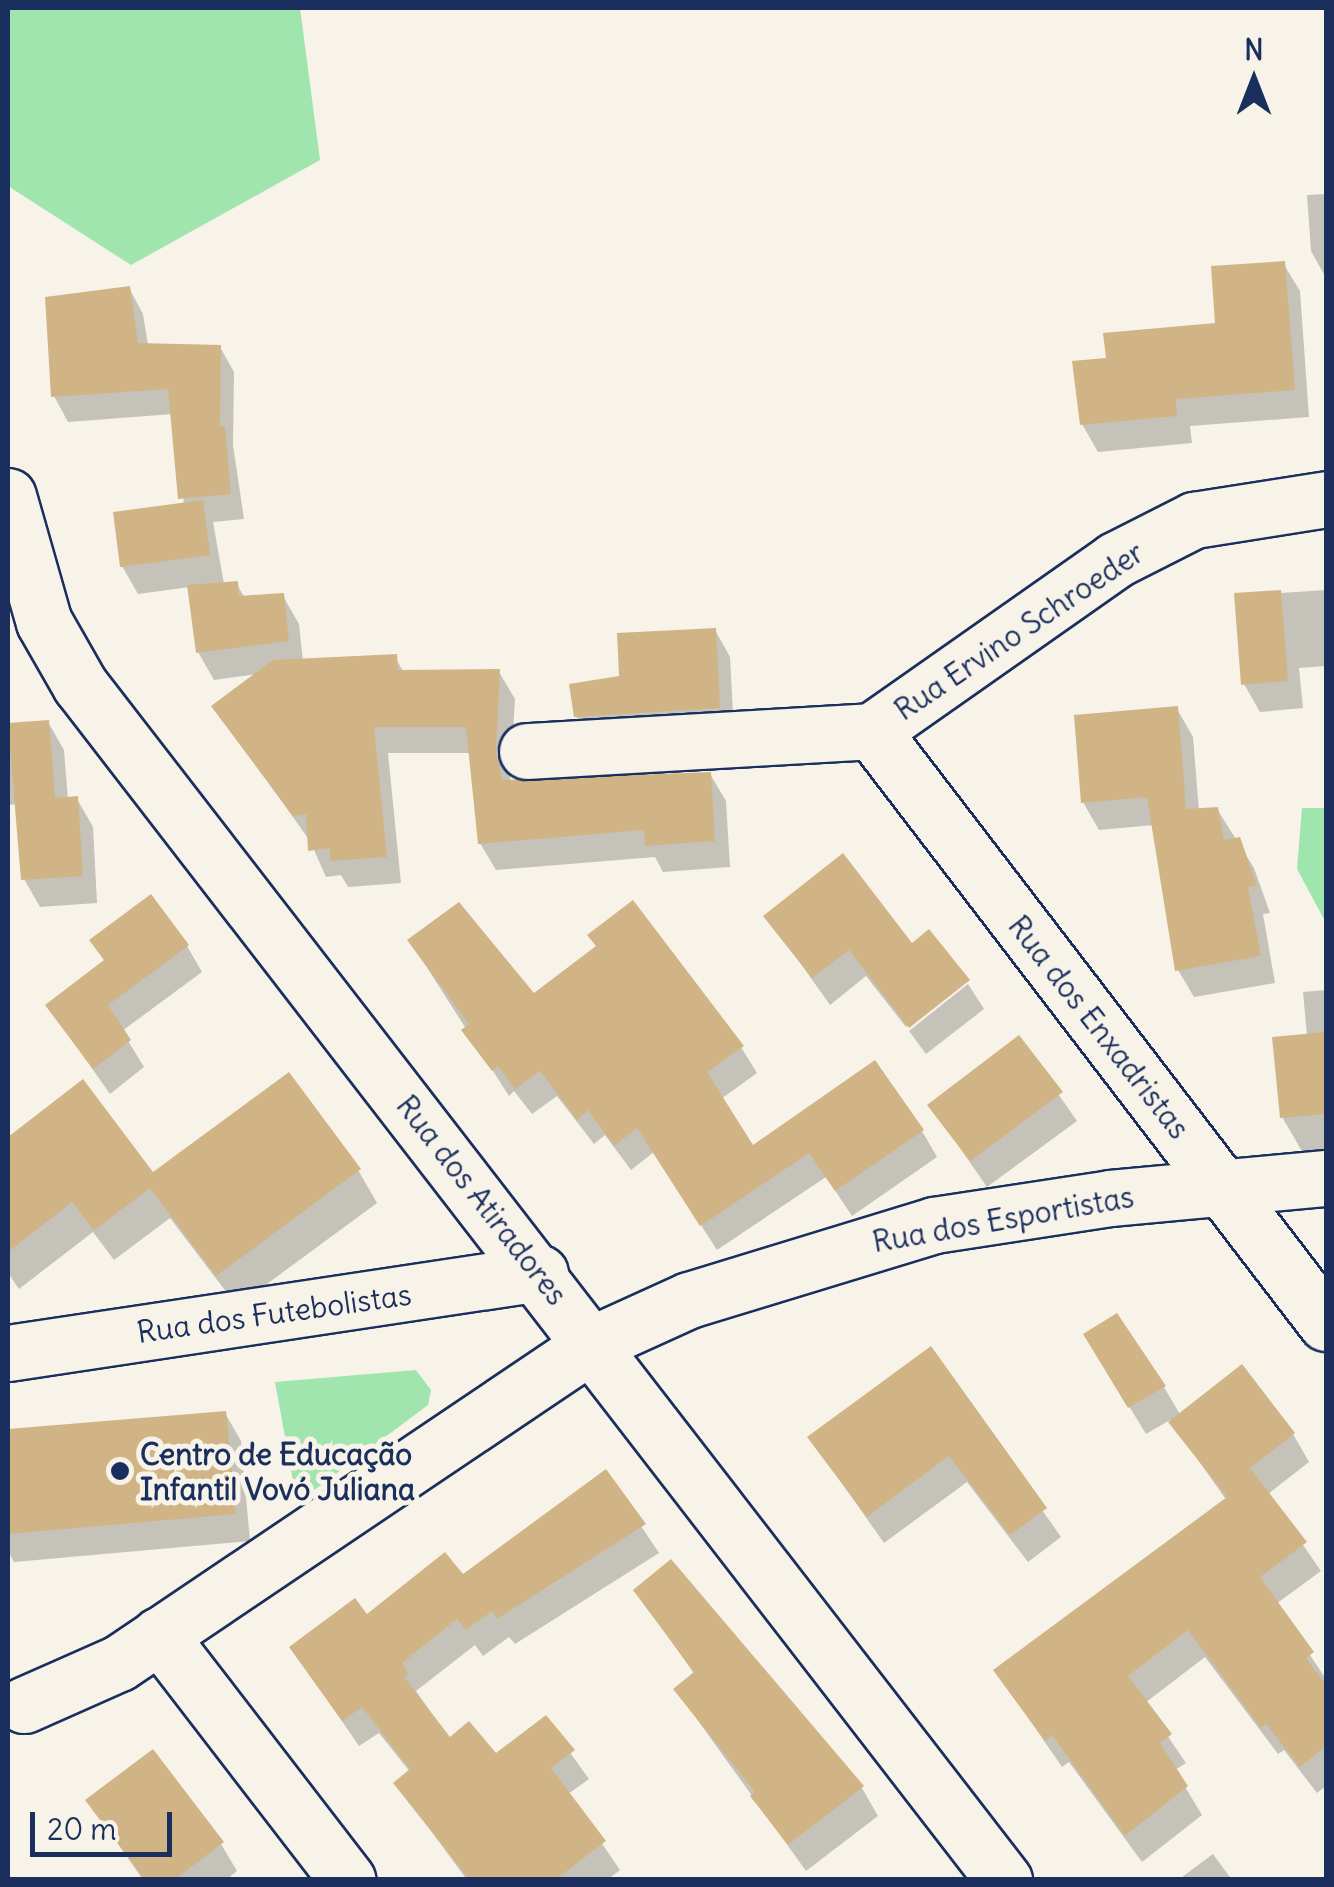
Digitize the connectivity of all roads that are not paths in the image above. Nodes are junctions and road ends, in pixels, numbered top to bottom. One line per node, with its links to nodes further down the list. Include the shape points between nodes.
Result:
1 (8, 496): 7 (street, Rua dos Atiradores, via 44,622 80,685)
2 (1326, 499): 3 (street, Rua Ervino Schroeder, via 1194,520 1115,560)
3 (872, 730): 4 (street, Rua Ervino Schroeder); 6 (street, Rua dos Enxadristas)
4 (527, 751)
5 (1326, 1178): 6 (street, Rua dos Esportistas)
6 (1222, 1186): 8 (street, Rua dos Enxadristas); 9 (street, Rua dos Esportistas, via 934,1225 863,1242 744,1280)
7 (540, 1274): 9 (street, Rua dos Atiradores); 10 (street, Rua dos Futebolistas)
8 (1326, 1323)
9 (594, 1343): 11 (street, Rua dos Esportistas); 14 (street, Rua dos Atiradores)
10 (8, 1353)
11 (159, 1635): 12 (street, Rua dos Esportistas, via 119,1662); 13 (street)
12 (24, 1705)
13 (348, 1880)
14 (1004, 1880)

